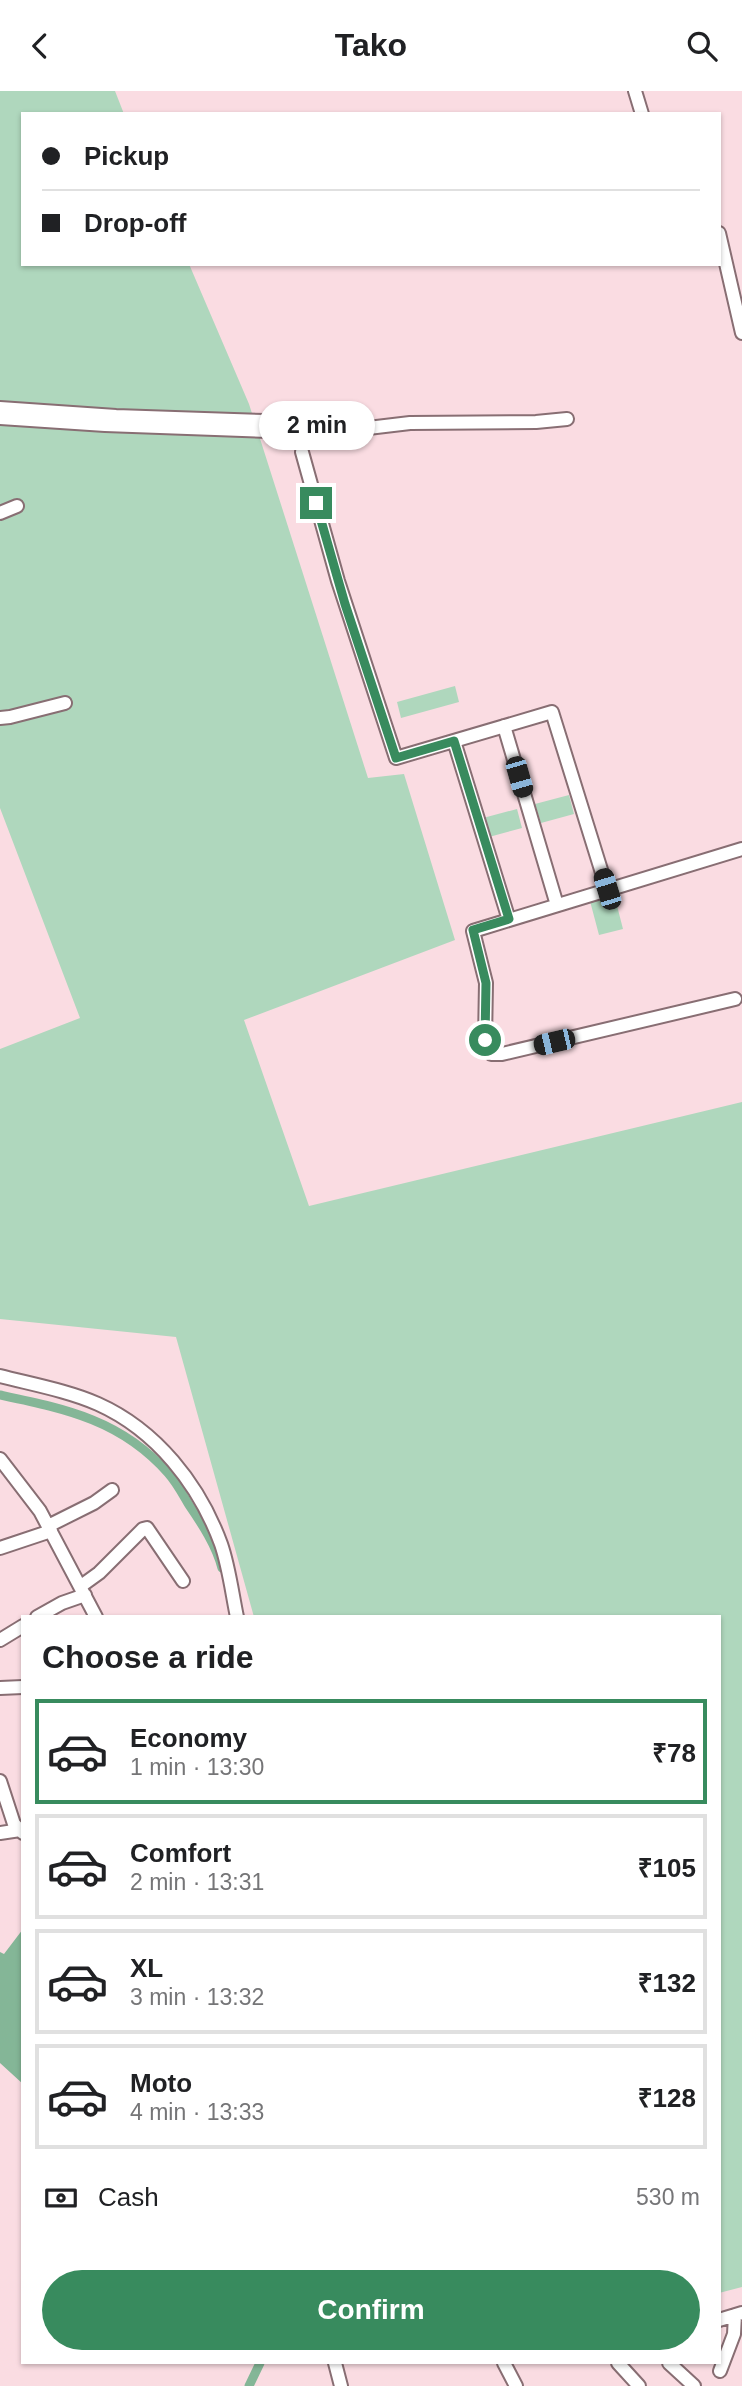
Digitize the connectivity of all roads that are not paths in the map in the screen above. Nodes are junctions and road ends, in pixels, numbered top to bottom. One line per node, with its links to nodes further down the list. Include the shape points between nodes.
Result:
1 (635, 91): 2 (street)
2 (641, 112)
3 (721, 242): 4 (street)
4 (742, 334)
5 (0, 408): 8 (street, via 265,421)
6 (0, 418): 8 (street)
7 (567, 419): 8 (street, via 410,423)
8 (301, 436)
9 (302, 452): 15 (street, via 396,758)
10 (17, 506): 11 (street)
11 (0, 513)
12 (65, 703): 13 (street)
13 (0, 718)
14 (504, 726): 15 (street); 17 (street, via 552,712); 18 (street)
15 (454, 741): 19 (street)
16 (742, 849): 17 (street)
17 (607, 889): 18 (street)
18 (557, 905): 19 (street)
19 (509, 919): 20 (street, via 473,930 486,983 485,1040 491,1054)
20 (735, 999)
21 (0, 1376): 30 (street, via 94,1402 146,1432 197,1493 221,1545)
22 (0, 1459): 24 (street)
23 (112, 1490): 24 (street)
24 (49, 1528): 25 (street); 27 (street)
25 (0, 1548)
26 (183, 1581): 27 (street, via 147,1528)
27 (83, 1590): 28 (street); 29 (street)
28 (41, 1615)
29 (95, 1615)
30 (237, 1615)
31 (21, 1627): 32 (street)
32 (0, 1640)
33 (21, 1687): 34 (street)
34 (0, 1688)
35 (0, 1781): 36 (street, via 14,1824)
36 (21, 1831): 37 (street)
37 (0, 1833)
38 (738, 2314): 39 (street); 44 (street)
39 (721, 2319)
40 (335, 2364): 45 (street)
41 (505, 2364): 46 (street)
42 (619, 2364): 47 (street)
43 (670, 2364): 48 (street)
44 (720, 2371)
45 (344, 2384)
46 (516, 2386)
47 (639, 2386)
48 (694, 2386)

